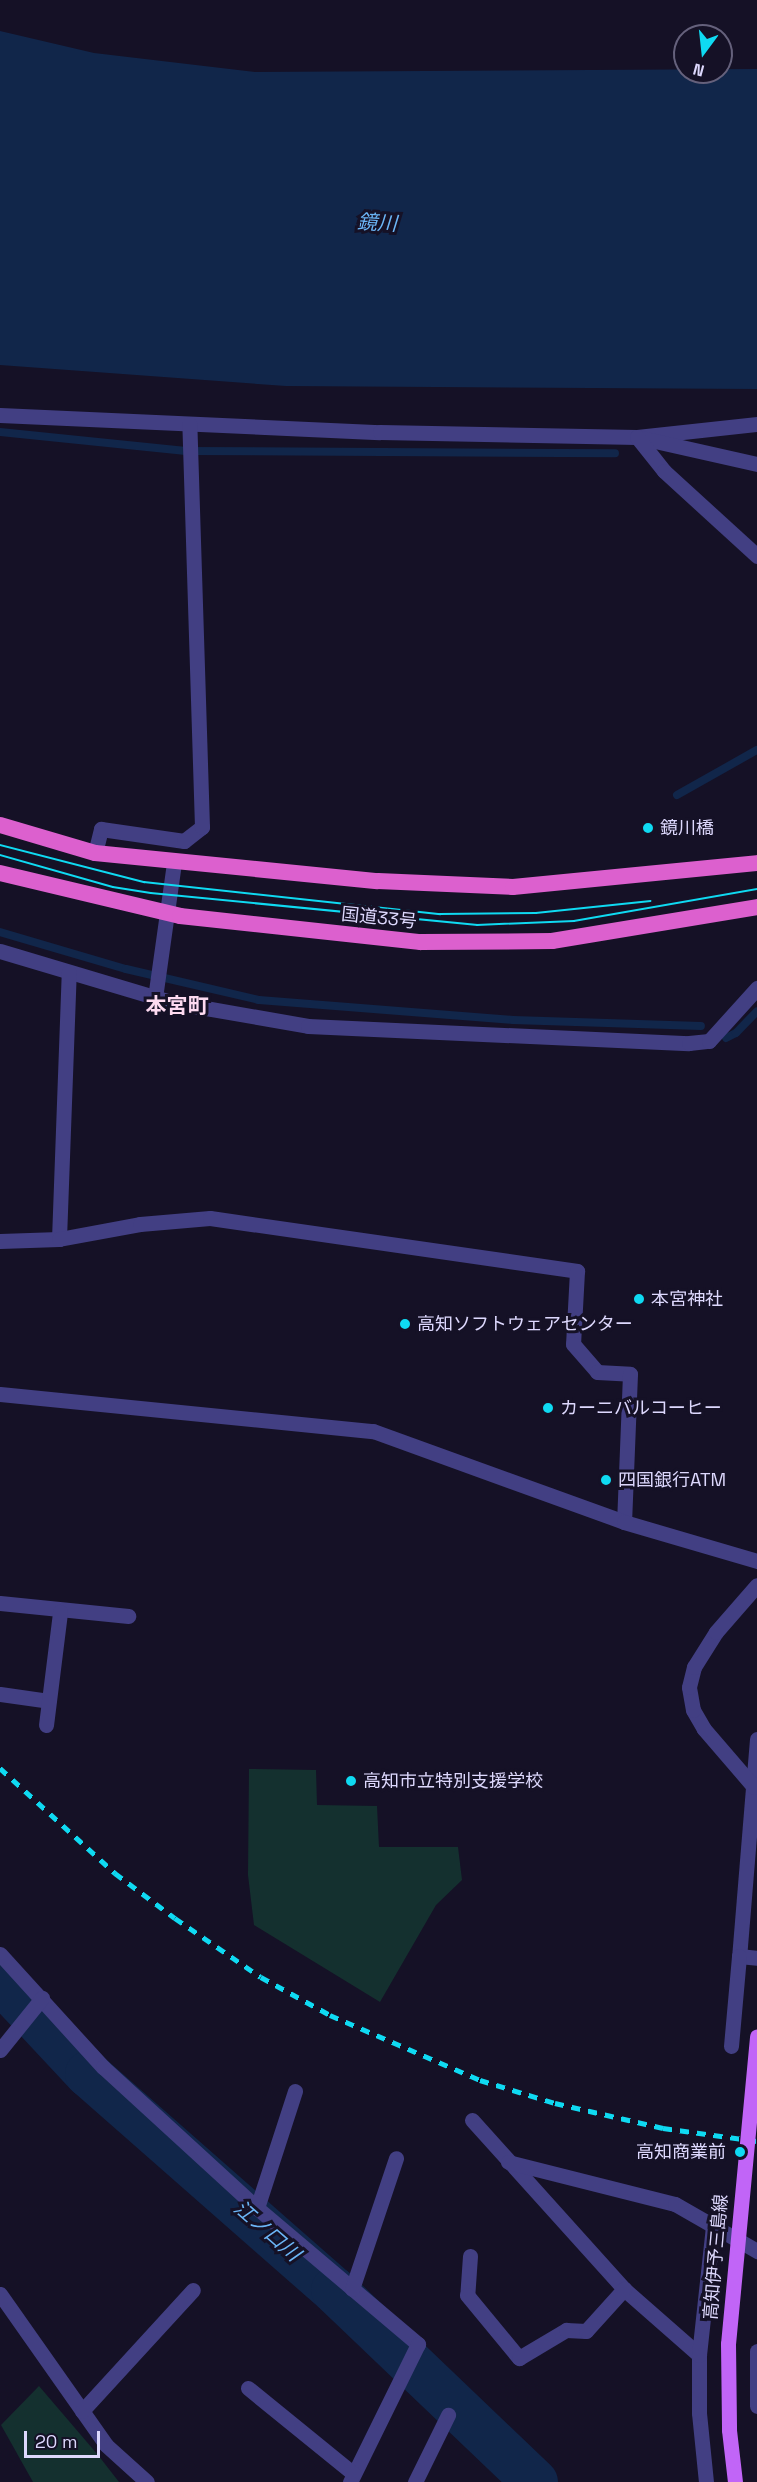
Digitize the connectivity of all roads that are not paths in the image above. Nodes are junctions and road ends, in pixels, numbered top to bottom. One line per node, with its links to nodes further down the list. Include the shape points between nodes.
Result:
1 (0, 415): 2 (street)
2 (189, 424): 4 (street); 8 (street, via 202,827 184,841 101,829)
3 (757, 424): 4 (street)
4 (636, 437): 5 (street); 6 (street, via 664,471)
5 (757, 464)
6 (757, 556)
7 (0, 825): 8 (highway, 国道33号)
8 (95, 853): 9 (highway, 国道33号)
9 (174, 863): 10 (highway, 国道33号, via 378,881 513,887); 13 (street)
10 (757, 863)
11 (0, 873): 13 (highway, 国道33号)
12 (757, 907): 13 (highway, 国道33号, via 586,936 486,944 421,942)
13 (167, 913): 17 (street)
14 (0, 951): 15 (street)
15 (69, 972): 17 (street); 18 (street)
16 (757, 988): 17 (street, via 709,1041 689,1043 308,1026)
17 (157, 992)
18 (59, 1239): 19 (street); 21 (street, via 140,1224 210,1218 577,1271 573,1344 597,1372 630,1374)
19 (0, 1240)
20 (0, 1395): 21 (street, via 373,1431)
21 (624, 1522): 22 (street)
22 (757, 1561)
23 (757, 1585): 31 (street, via 716,1632 694,1667 689,1687 693,1710 704,1729)
24 (0, 1604): 25 (street)
25 (60, 1612): 26 (street); 28 (street)
26 (128, 1616)
27 (0, 1694): 28 (street)
28 (49, 1701): 29 (street)
29 (46, 1725)
30 (757, 1739): 31 (street)
31 (754, 1787): 33 (street)
32 (0, 1954): 35 (street)
33 (739, 1956): 34 (street); 37 (street)
34 (757, 1958)
35 (42, 1998): 38 (street); 43 (street, via 103,2067)
36 (757, 2036): 61 (main road, 高知伊予三島線, bridge, via 728,2344 729,2430)
37 (731, 2046)
38 (0, 2050)
39 (295, 2091): 43 (street)
40 (472, 2120): 42 (street)
41 (396, 2158): 47 (street)
42 (508, 2162): 44 (street, via 675,2204); 48 (street)
43 (257, 2208): 47 (street)
44 (713, 2227): 45 (street); 52 (street)
45 (757, 2251)
46 (470, 2256): 48 (street, via 467,2295 519,2358 566,2330 586,2331)
47 (352, 2289): 57 (street, via 418,2344)
48 (624, 2289): 52 (street)
49 (193, 2290): 55 (street)
50 (0, 2294): 55 (street)
51 (757, 2351): 54 (street)
52 (699, 2355): 58 (street)
53 (248, 2388): 57 (street)
54 (757, 2406)
55 (82, 2411): 59 (street, via 119,2460)
56 (448, 2415): 60 (street)
57 (352, 2478)
58 (702, 2479)
59 (147, 2482)
60 (415, 2482)
61 (735, 2482)

